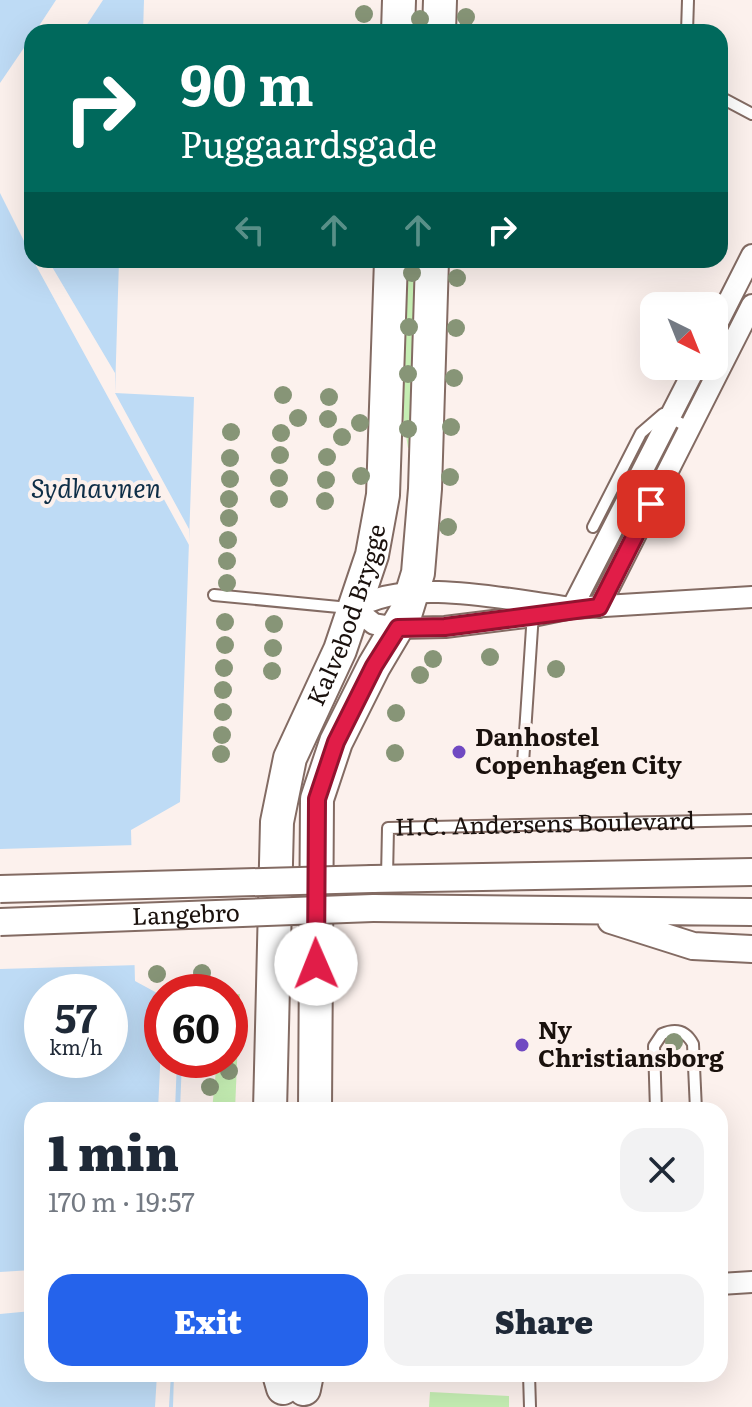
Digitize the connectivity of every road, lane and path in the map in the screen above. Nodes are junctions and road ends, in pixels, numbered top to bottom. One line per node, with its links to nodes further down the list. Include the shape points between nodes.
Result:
1 (399, 0): 4 (main road)
2 (440, 0): 5 (main road)
3 (688, 0): 6 (lane)
4 (398, 24)
5 (439, 24)
6 (687, 24)
7 (728, 101): 8 (lane)
8 (752, 114)
9 (752, 255): 12 (street)
10 (391, 268): 23 (main road, Kalvebod Brygge, via 383,495)
11 (432, 268): 18 (main road, Kalvebod Brygge, via 425,489)
12 (728, 302)
13 (752, 305): 16 (street)
14 (689, 380): 15 (street)
15 (669, 417): 16 (lane); 17 (lane, via 663,414 641,433); 22 (street)
16 (690, 428): 21 (street)
17 (593, 527)
18 (413, 593): 23 (street, via 386,594); 24 (street, via 458,593); 25 (main road, Kalvebod Brygge)
19 (214, 595): 23 (lane)
20 (752, 597): 21 (street)
21 (599, 607): 22 (street)
22 (572, 608): 24 (street)
23 (355, 609): 25 (street, via 374,624); 35 (main road, Kalvebod Brygge, via 298,736 282,788)
24 (533, 610): 25 (street, via 445,627); 26 (lane)
25 (398, 628): 36 (main road, Kalvebod Brygge, via 336,742 315,816)
26 (523, 763)
27 (752, 820): 29 (lane, H.C. Andersens Boulevard, via 388,828)
28 (752, 872): 29 (street, H.C. Andersens Boulevard)
29 (380, 879): 30 (street, Langebro, bridge)
30 (0, 889)
31 (588, 912): 32 (street); 33 (street, Langebro, bridge, via 373,908); 34 (street, via 693,946)
32 (752, 912)
33 (0, 922)
34 (752, 949)
35 (270, 1102)
36 (315, 1102)
37 (656, 1102): 38 (lane, via 654,1046 662,1034 675,1030 693,1044)
38 (696, 1102)
39 (752, 1282): 40 (street)
40 (728, 1284)
41 (529, 1382): 42 (lane)
42 (530, 1407)

